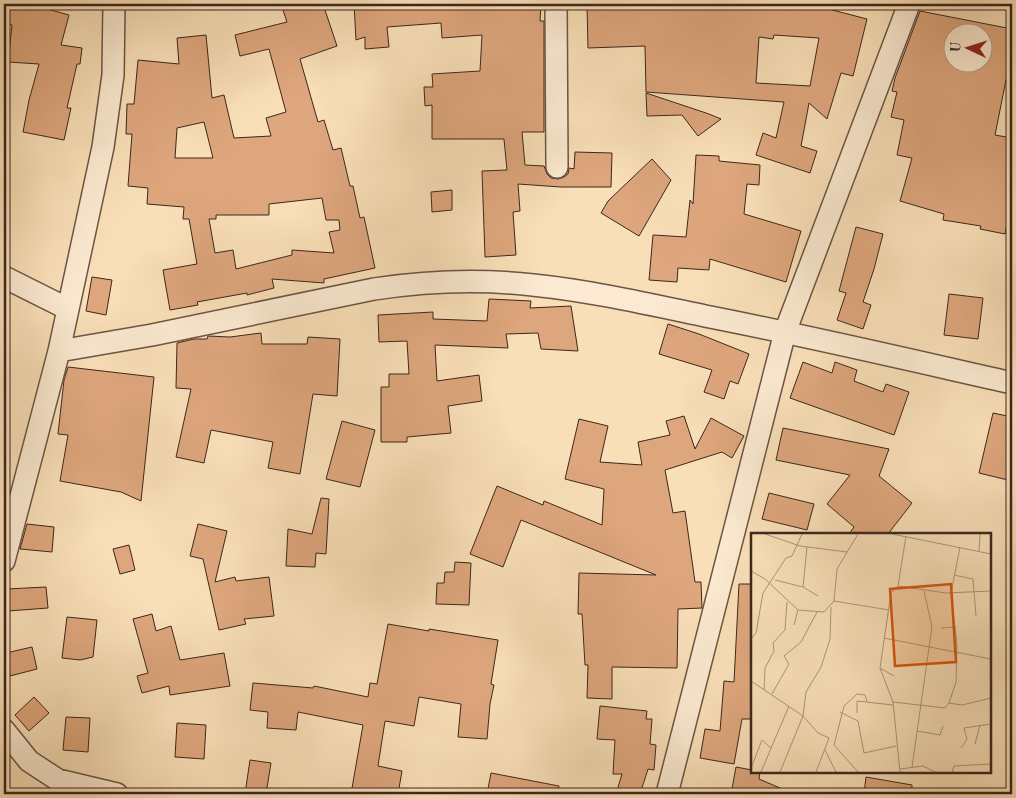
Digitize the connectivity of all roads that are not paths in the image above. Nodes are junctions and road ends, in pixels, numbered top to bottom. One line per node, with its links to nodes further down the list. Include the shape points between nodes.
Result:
1 (114, 4): 6 (street, via 113,75 104,138)
2 (556, 4): 4 (street)
3 (910, 4): 7 (street)
4 (556, 167)
5 (4, 277): 6 (street)
6 (68, 309): 8 (street)
7 (785, 332): 8 (street, via 533,285 458,282 403,284 374,289); 9 (street); 13 (street)
8 (59, 351): 10 (street)
9 (1012, 383)
10 (4, 561)
11 (4, 730): 12 (street, via 29,761 58,780)
12 (116, 794)
13 (667, 794)

